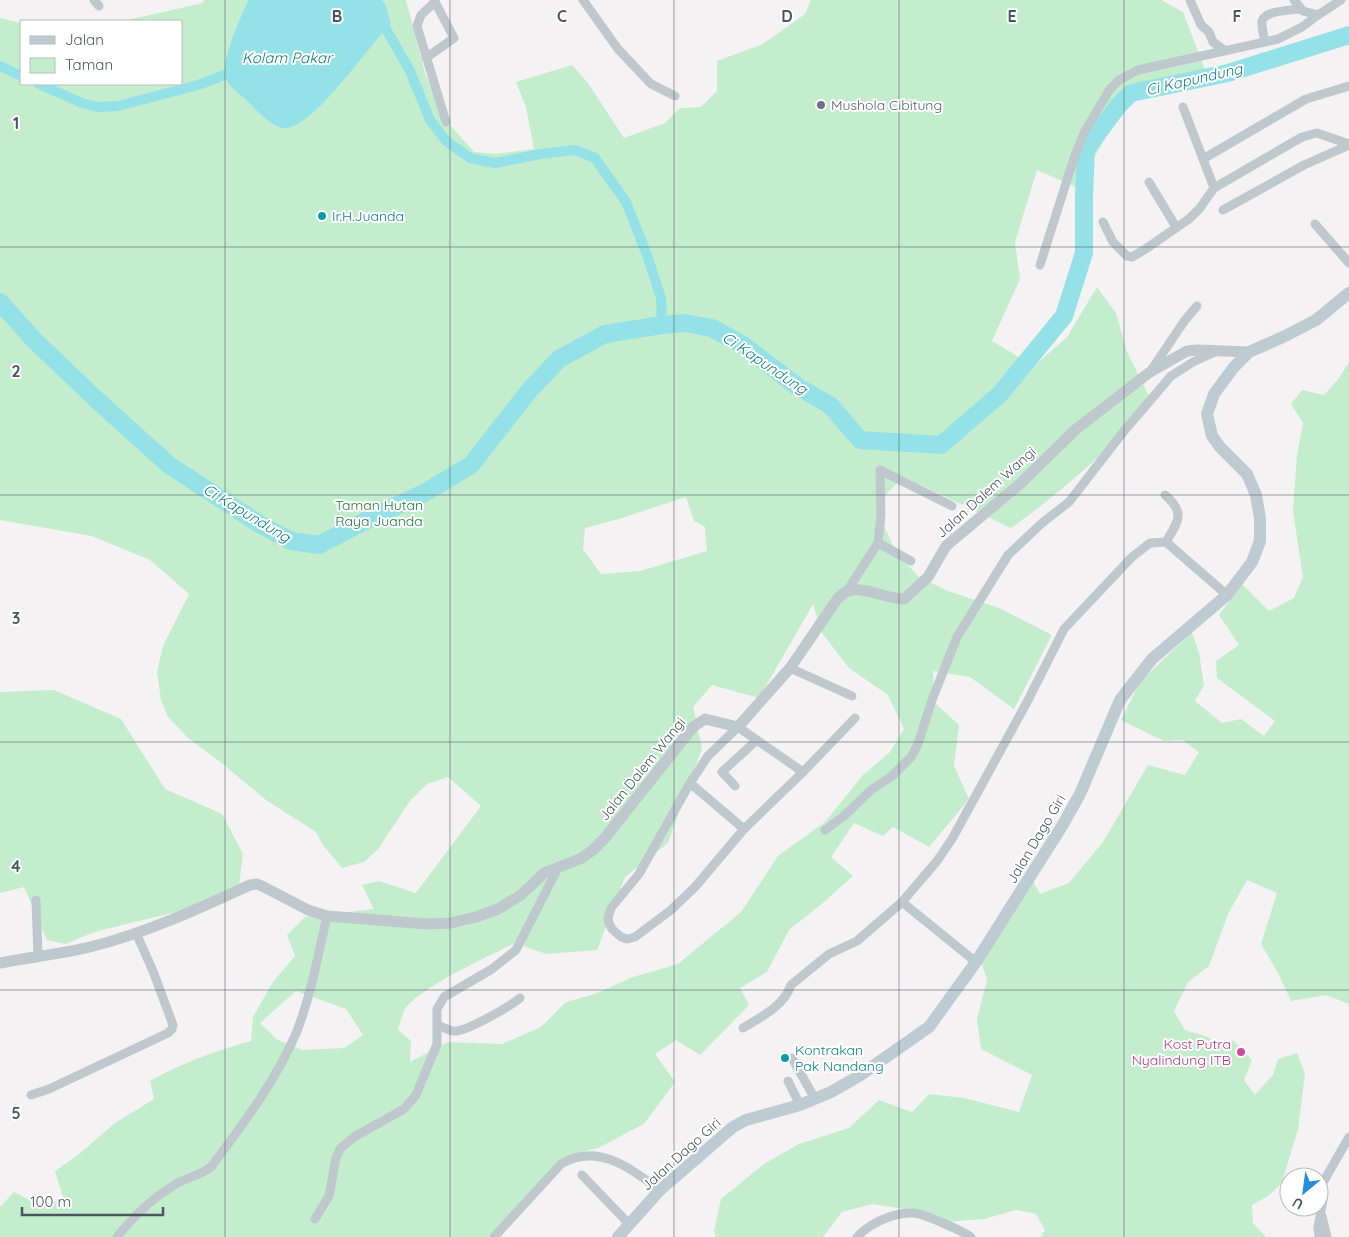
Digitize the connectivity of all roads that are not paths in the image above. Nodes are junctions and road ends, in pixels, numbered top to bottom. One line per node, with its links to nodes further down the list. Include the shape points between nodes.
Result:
1 (583, 0): 12 (street, via 618,49 651,84)
2 (1190, 0): 9 (street, via 1201,25 1213,42)
3 (1294, 0): 6 (street)
4 (1341, 0): 7 (street)
5 (435, 1): 10 (street, via 421,15 418,26); 10 (street, via 454,38)
6 (1300, 9): 7 (street); 8 (street, via 1276,12 1263,18)
7 (1318, 15): 8 (street, via 1292,33)
8 (1265, 42): 9 (street)
9 (1224, 50): 24 (street, via 1138,70 1110,89 1085,131 1074,158)
10 (426, 58): 14 (street)
11 (1349, 86): 16 (street, via 1306,99)
12 (675, 96)
13 (1183, 107): 16 (street)
14 (446, 122)
15 (1349, 144): 18 (street, via 1311,134); 19 (street, via 1304,164)
16 (1202, 160): 18 (street)
17 (1149, 182): 22 (street)
18 (1214, 188): 22 (street, via 1200,208)
19 (1224, 210)
20 (1103, 222): 22 (street, via 1113,242 1132,257)
21 (1315, 224): 23 (street)
22 (1176, 227)
23 (1349, 263)
24 (1040, 265)
25 (1349, 293): 28 (main road, via 1316,320)
26 (1197, 306): 29 (street)
27 (1215, 352): 28 (street, Jalan Dalem Wangi); 29 (street, Jalan Dalem Wangi, via 1187,351); 46 (street, via 1171,376 1069,502 1008,555 957,637 912,757)
28 (1249, 352): 36 (main road, Jalan Dago Giri, via 1214,394 1207,414 1212,436 1247,474 1256,495 1260,518 1260,541 1252,562)
29 (1150, 372): 35 (street, Jalan Dalem Wangi, via 1075,430 1021,483 946,546 928,577 904,599)
30 (1164, 496): 32 (street, via 1174,504 1179,515)
31 (952, 506): 33 (street, via 880,470 882,515)
32 (1166, 542): 36 (street); 49 (street, via 1143,547 1064,629 952,839)
33 (878, 543): 34 (street); 35 (street)
34 (911, 561)
35 (847, 591): 37 (street, via 838,598)
36 (1227, 595): 54 (main road, Jalan Dago Giri, via 1152,659 1120,700 1080,794)
37 (790, 668): 38 (street); 40 (street)
38 (852, 696)
39 (855, 718): 42 (street)
40 (738, 727): 41 (street); 43 (street, via 708,756); 47 (street, Jalan Dalem Wangi, via 705,719 693,727 604,839 582,858)
41 (757, 740): 42 (street); 44 (street, via 722,772)
42 (803, 772): 45 (street)
43 (690, 783): 45 (street); 45 (street, via 639,874 611,908 608,918 616,934 627,939 635,938 671,910)
44 (735, 786)
45 (744, 829)
46 (825, 830)
47 (559, 866): 50 (street, Jalan Dalem Wangi, via 498,909 450,923); 56 (street, via 516,950 492,969 444,997 437,1009)
48 (36, 900): 52 (street)
49 (902, 902): 54 (street); 57 (street, via 857,941 829,954 791,985 773,1009)
50 (326, 916): 51 (street, Jalan Dalem Wangi, via 257,884); 71 (street, via 306,1007 297,1031 251,1114 211,1167 176,1184 157,1198)
51 (136, 933): 52 (street, Jalan Dalem Wangi, via 91,947); 60 (street, via 153,971 172,1029)
52 (38, 956): 53 (street, Jalan Dalem Wangi)
53 (0, 962)
54 (976, 962): 61 (main road, Jalan Dago Giri, via 929,1027 859,1076)
55 (520, 998): 56 (street, via 506,1009 468,1028 454,1032)
56 (438, 1025): 69 (street, via 437,1044 416,1095 404,1109 354,1137 340,1149 329,1196)
57 (743, 1028)
58 (792, 1058): 61 (street)
59 (788, 1081): 62 (street)
60 (31, 1095)
61 (814, 1099): 62 (main road, Jalan Dago Giri)
62 (800, 1105): 66 (main road, Jalan Dago Giri, via 746,1120 733,1127)
63 (1349, 1137): 64 (street)
64 (1329, 1172)
65 (582, 1175): 70 (street)
66 (660, 1190): 70 (main road, Jalan Dago Giri); 72 (street, via 610,1159 591,1155 573,1157 562,1164)
67 (1320, 1217): 76 (street)
68 (1324, 1217): 77 (street)
69 (315, 1219)
70 (629, 1224): 73 (main road, Jalan Dago Giri)
71 (117, 1237)
72 (494, 1237)
73 (618, 1237)
74 (858, 1237): 75 (street, via 868,1227 898,1214 915,1213)
75 (970, 1237)
76 (1319, 1237)
77 (1327, 1237)

